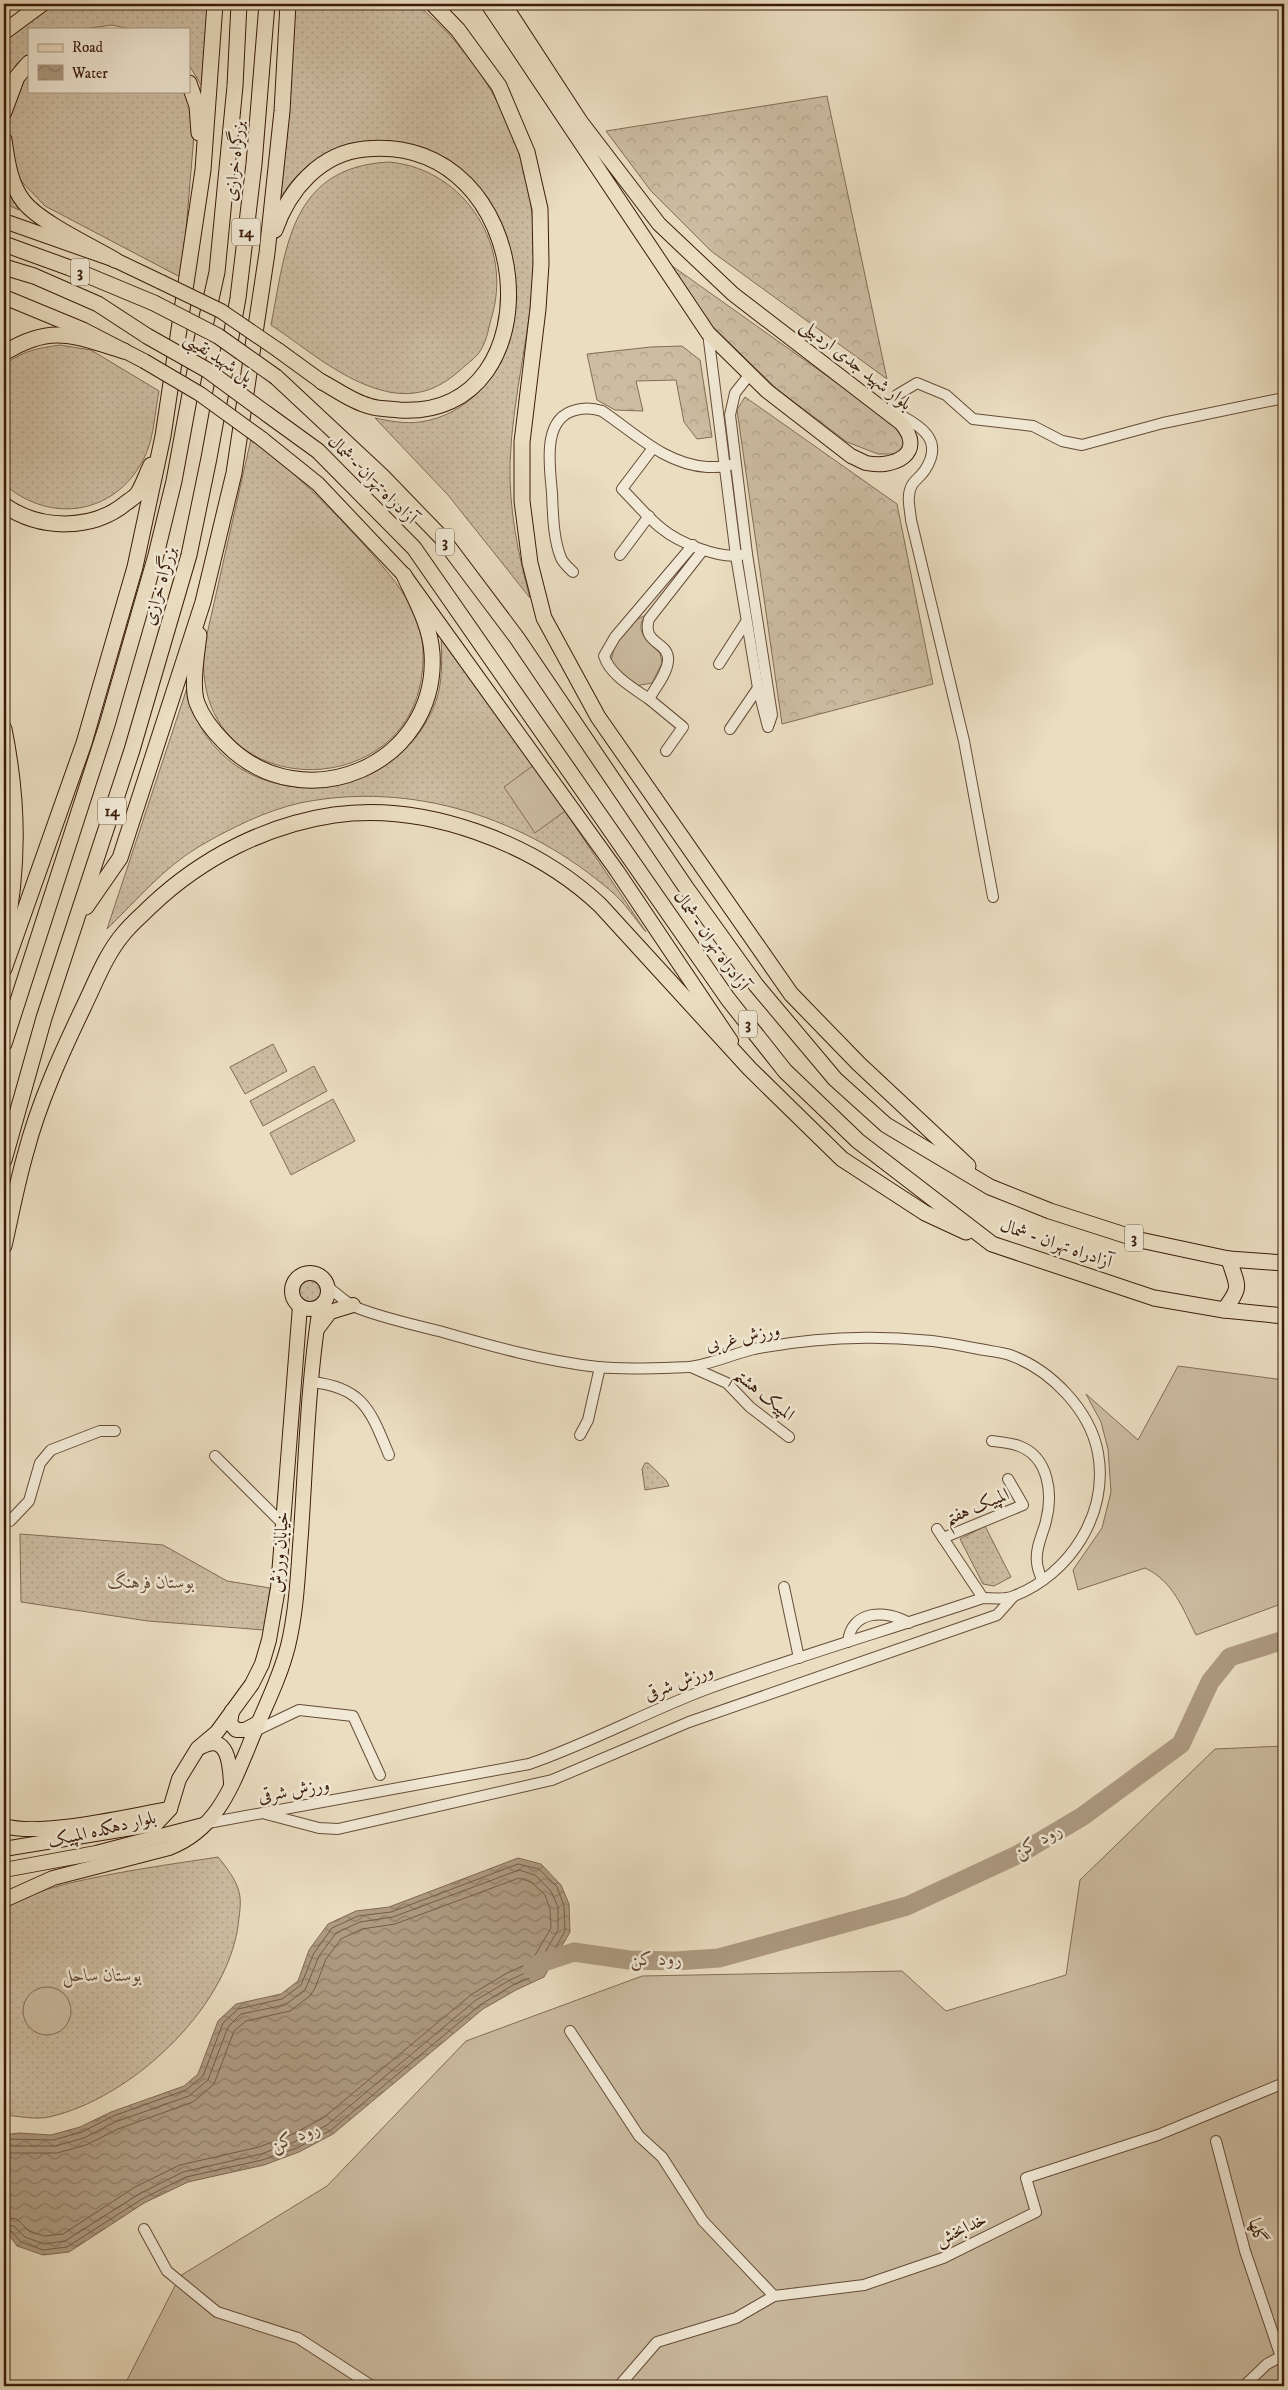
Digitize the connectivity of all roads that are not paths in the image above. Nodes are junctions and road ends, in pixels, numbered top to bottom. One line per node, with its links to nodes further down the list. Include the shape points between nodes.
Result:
1 (42, 4): 9 (highway)
2 (215, 4): 14 (highway)
3 (239, 4): 55 (highway, بزرگراه خرازی / 14, via 235,86 217,272 174,481 107,726)
4 (267, 4): 52 (highway, بزرگراه خرازی / 14, via 254,164 238,298 208,468 189,555 132,750)
5 (288, 4): 17 (highway, via 282,111)
6 (433, 4): 58 (highway, via 458,30 499,86 527,152 540,209 538,309 522,442 522,501 530,563 544,618 598,717 791,994 859,1064)
7 (488, 4): 21 (main road, بلوار شهید جدی اردبیلی)
8 (504, 4): 29 (main road, بلوار شهید جدی اردبیلی, via 576,114 659,224 733,294)
9 (4, 32)
10 (28, 64): 12 (highway, via 17,77)
11 (190, 86): 14 (highway, via 197,106)
12 (4, 112)
13 (4, 140): 18 (highway, via 10,174 24,202 44,218)
14 (202, 170): 30 (highway)
15 (4, 221): 18 (main road)
16 (4, 244): 25 (highway, پل شهید نقیبی / 3, bridge, via 154,303 218,336)
17 (267, 253): 26 (highway, via 286,204 306,178 339,156 358,149 378,147 414,152 447,166 478,196 497,231 506,266 507,315 495,357 481,381 452,400 421,411 369,406); 43 (highway, via 234,473)
18 (115, 260): 26 (main road, bridge, via 222,311)
19 (4, 268): 28 (highway, پل شهید نقیبی / 3, bridge, via 34,276 98,304 207,370)
20 (4, 297): 22 (main road, via 84,330)
21 (708, 333): 24 (main road, بلوار شهید جدی اردبیلی); 33 (street)
22 (124, 351): 23 (highway, via 68,334 33,338); 42 (main road, bridge, via 200,394 262,439 318,484)
23 (4, 353)
24 (750, 374): 29 (main road, بلوار شهید جدی اردبیلی, via 831,443 866,463 896,462 906,456 911,445 909,432); 32 (street, via 735,393 730,406)
25 (276, 377): 58 (highway, آزادراه تهران - شمال / 3, via 382,476 441,537 517,638 756,985 835,1079 886,1125)
26 (322, 382)
27 (1284, 398): 29 (street, via 1082,444 1062,441 1033,426 973,419 946,395 917,383 897,395 893,404)
28 (267, 414): 59 (highway, آزادراه تهران - شمال / 3, via 318,451 414,548 728,999 785,1071 858,1141)
29 (898, 418): 51 (street, via 930,437 933,454 912,484 908,497 911,520 964,741)
30 (163, 436): 34 (highway, via 138,494 118,510 97,519 63,525 38,522); 54 (highway, via 135,567 84,743)
31 (653, 448): 33 (street, via 682,462); 35 (street, via 622,489); 41 (street, via 609,415 594,408 573,410 559,420 552,433 550,454 553,507 562,559)
32 (736, 463): 33 (street); 38 (street)
33 (725, 467): 40 (street)
34 (4, 505)
35 (649, 516): 36 (street, via 662,529); 39 (street)
36 (693, 545): 37 (street); 47 (street, via 615,637 604,656 625,683)
37 (703, 550): 40 (street, via 727,557); 47 (street, via 646,627 648,635 667,652 668,660)
38 (747, 554): 40 (street); 46 (street, via 772,715 768,727)
39 (620, 555)
40 (736, 556): 44 (street)
41 (573, 572)
42 (404, 576): 43 (highway, via 428,627 432,654 430,689 415,727 392,751 364,768 336,778 306,782 264,772 241,759 210,728 196,701); 56 (main road, via 617,871)
43 (203, 602): 52 (highway, via 120,858)
44 (746, 622): 45 (street); 46 (street)
45 (718, 664)
46 (758, 688): 49 (street)
47 (649, 700): 50 (street, via 683,727)
48 (4, 729): 53 (highway, via 17,833)
49 (730, 729)
50 (666, 751)
51 (992, 897)
52 (76, 920): 57 (highway, بزرگراه خرازی / 14)
53 (4, 944)
54 (4, 969)
55 (4, 1044)
56 (750, 1069): 59 (highway, via 842,1159 925,1213); 60 (highway, via 600,905 578,884 539,859 506,842 434,820 380,813 335,815 295,824 208,860 174,885 124,932 106,960 63,1050 26,1151)
57 (4, 1160)
58 (990, 1187): 61 (highway, آزادراه تهران - شمال / 3, via 1140,1240)
59 (992, 1244): 67 (highway, آزادراه تهران - شمال / 3, via 1154,1298)
60 (4, 1246)
61 (1229, 1259): 62 (highway, آزادراه تهران - شمال / 3); 67 (highway, via 1237,1292)
62 (1284, 1263)
63 (328, 1286): 64 (street, ورزش غربی); 65 (main road, via 317,1274 300,1276 292,1285 293,1297); 66 (main road, via 327,1298)
64 (352, 1305): 69 (main road, via 330,1312); 70 (street, ورزش غربی, via 512,1352)
65 (300, 1306): 66 (main road); 82 (main road, خیابان ورزش)
66 (320, 1307): 69 (main road, خیابان ورزش)
67 (1224, 1310): 68 (highway, آزادراه تهران - شمال / 3)
68 (1284, 1316)
69 (316, 1333): 72 (main road, خیابان ورزش)
70 (600, 1367): 71 (street, ورزش غربی); 74 (street, via 588,1420)
71 (691, 1367): 75 (street, المپیک هشتم, via 727,1383 750,1407); 80 (street, ورزش غربی, via 754,1350 834,1340 958,1344 1011,1355 1049,1376 1074,1401 1098,1452)
72 (311, 1382): 77 (street, via 330,1384 359,1398 375,1421); 93 (main road, خیابان ورزش, via 296,1590 288,1645 271,1697)
73 (115, 1432): 81 (street, via 100,1431 51,1450 40,1463 29,1501)
74 (580, 1435)
75 (788, 1437)
76 (992, 1441): 85 (street, via 1028,1451 1042,1466 1048,1482 1049,1504 1037,1553)
77 (389, 1455)
78 (215, 1456): 82 (street)
79 (1008, 1479): 84 (street, المپیک هفتم, via 1023,1505)
80 (1100, 1484): 85 (street, ورزش شرقی, via 1092,1522 1074,1551)
81 (10, 1521)
82 (283, 1524): 92 (main road, خیابان ورزش, via 270,1640 252,1684)
83 (937, 1528): 84 (street, المپیک هفتم)
84 (943, 1538): 88 (street, المپیک هفتم)
85 (1042, 1580): 87 (street, ورزش شرقی)
86 (784, 1587): 91 (street)
87 (1012, 1597): 88 (street, ورزش شرقی); 98 (street, via 997,1616 689,1722 552,1780 338,1829 319,1828)
88 (983, 1598): 89 (street, ورزش شرقی)
89 (908, 1623): 90 (street, ورزش شرقی); 90 (street, via 898,1616 877,1613 860,1618 849,1632)
90 (848, 1642): 91 (street, ورزش شرقی)
91 (799, 1658): 98 (street, ورزش شرقی, via 643,1714 529,1764)
92 (232, 1710): 93 (main road, via 230,1723 236,1730); 94 (main road, خیابان ورزش, via 217,1732)
93 (256, 1727): 95 (street, via 299,1710 353,1716); 96 (main road, خیابان ورزش)
94 (198, 1748): 96 (main road, via 208,1742 227,1753); 97 (main road, خیابان ورزش, via 179,1779)
95 (380, 1775)
96 (231, 1790): 99 (main road, خیابان ورزش)
97 (170, 1809): 100 (main road, via 44,1829); 101 (main road, بلوار دهکده المپیک, via 156,1824)
98 (262, 1813): 99 (street, ورزش شرقی)
99 (208, 1823): 102 (main road, بلوار دهکده المپیک, via 96,1853); 103 (main road, خیابان ورزش, via 186,1842 53,1878)
100 (4, 1826)
101 (4, 1848)
102 (4, 1870)
103 (4, 1900)
104 (570, 2031): 108 (street, via 639,2136 662,2157 702,2220)
105 (1284, 2083): 108 (street, خدابخش, via 1158,2136 1026,2178 1036,2212 943,2258 864,2285)
106 (1216, 2141): 109 (street, گلها, via 1245,2251)
107 (144, 2229): 110 (street, via 167,2271 217,2312 298,2338)
108 (774, 2296): 111 (street, خدابخش, via 736,2318 657,2342)
109 (1283, 2356): 112 (street, via 1267,2364)
110 (368, 2385)
111 (619, 2386)
112 (1244, 2386)

